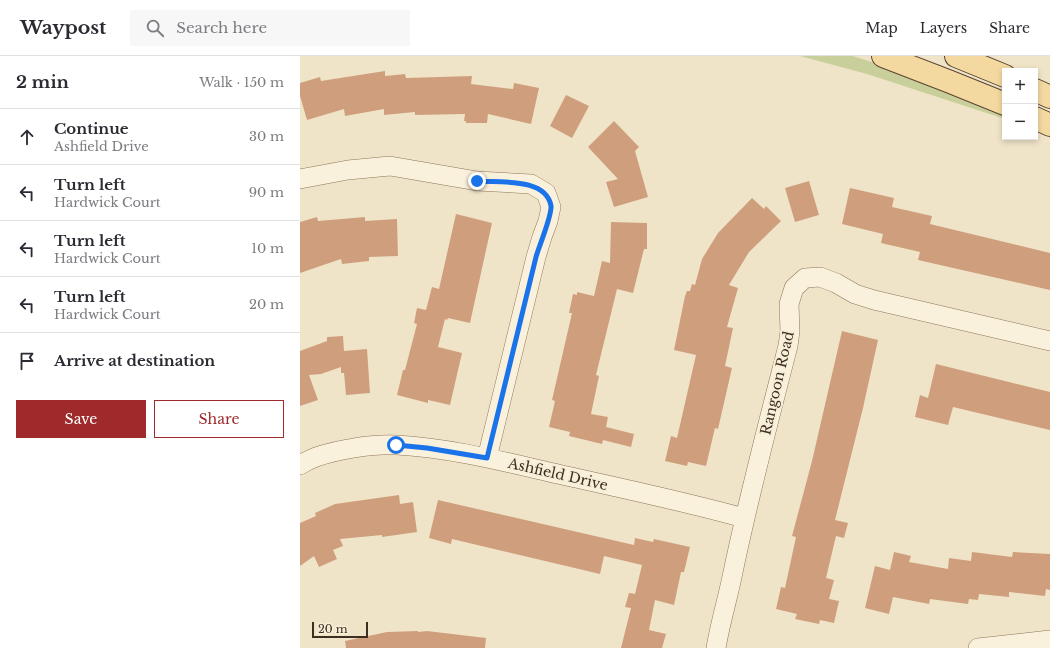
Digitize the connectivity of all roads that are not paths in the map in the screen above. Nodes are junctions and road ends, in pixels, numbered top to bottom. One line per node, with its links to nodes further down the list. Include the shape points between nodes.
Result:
1 (882, 56): 6 (main road)
2 (956, 56): 3 (main road)
3 (1002, 75)
4 (1038, 91): 5 (main road)
5 (1050, 97)
6 (1002, 103)
7 (1038, 119): 8 (main road)
8 (1050, 125)
9 (300, 179): 11 (street, via 348,170 390,166 477,181 532,184 546,193 551,207 548,222 536,257)
10 (1050, 342): 13 (street, Rangoon Road, via 874,300 820,277 805,278 794,288 789,304 788,346)
11 (487, 458): 12 (street, Ashfield Drive, via 396,445 346,450 315,457); 13 (street, Ashfield Drive)
12 (300, 465)
13 (744, 518): 15 (street, Rangoon Road)
14 (1050, 640): 16 (street)
15 (716, 648)
16 (978, 648)

